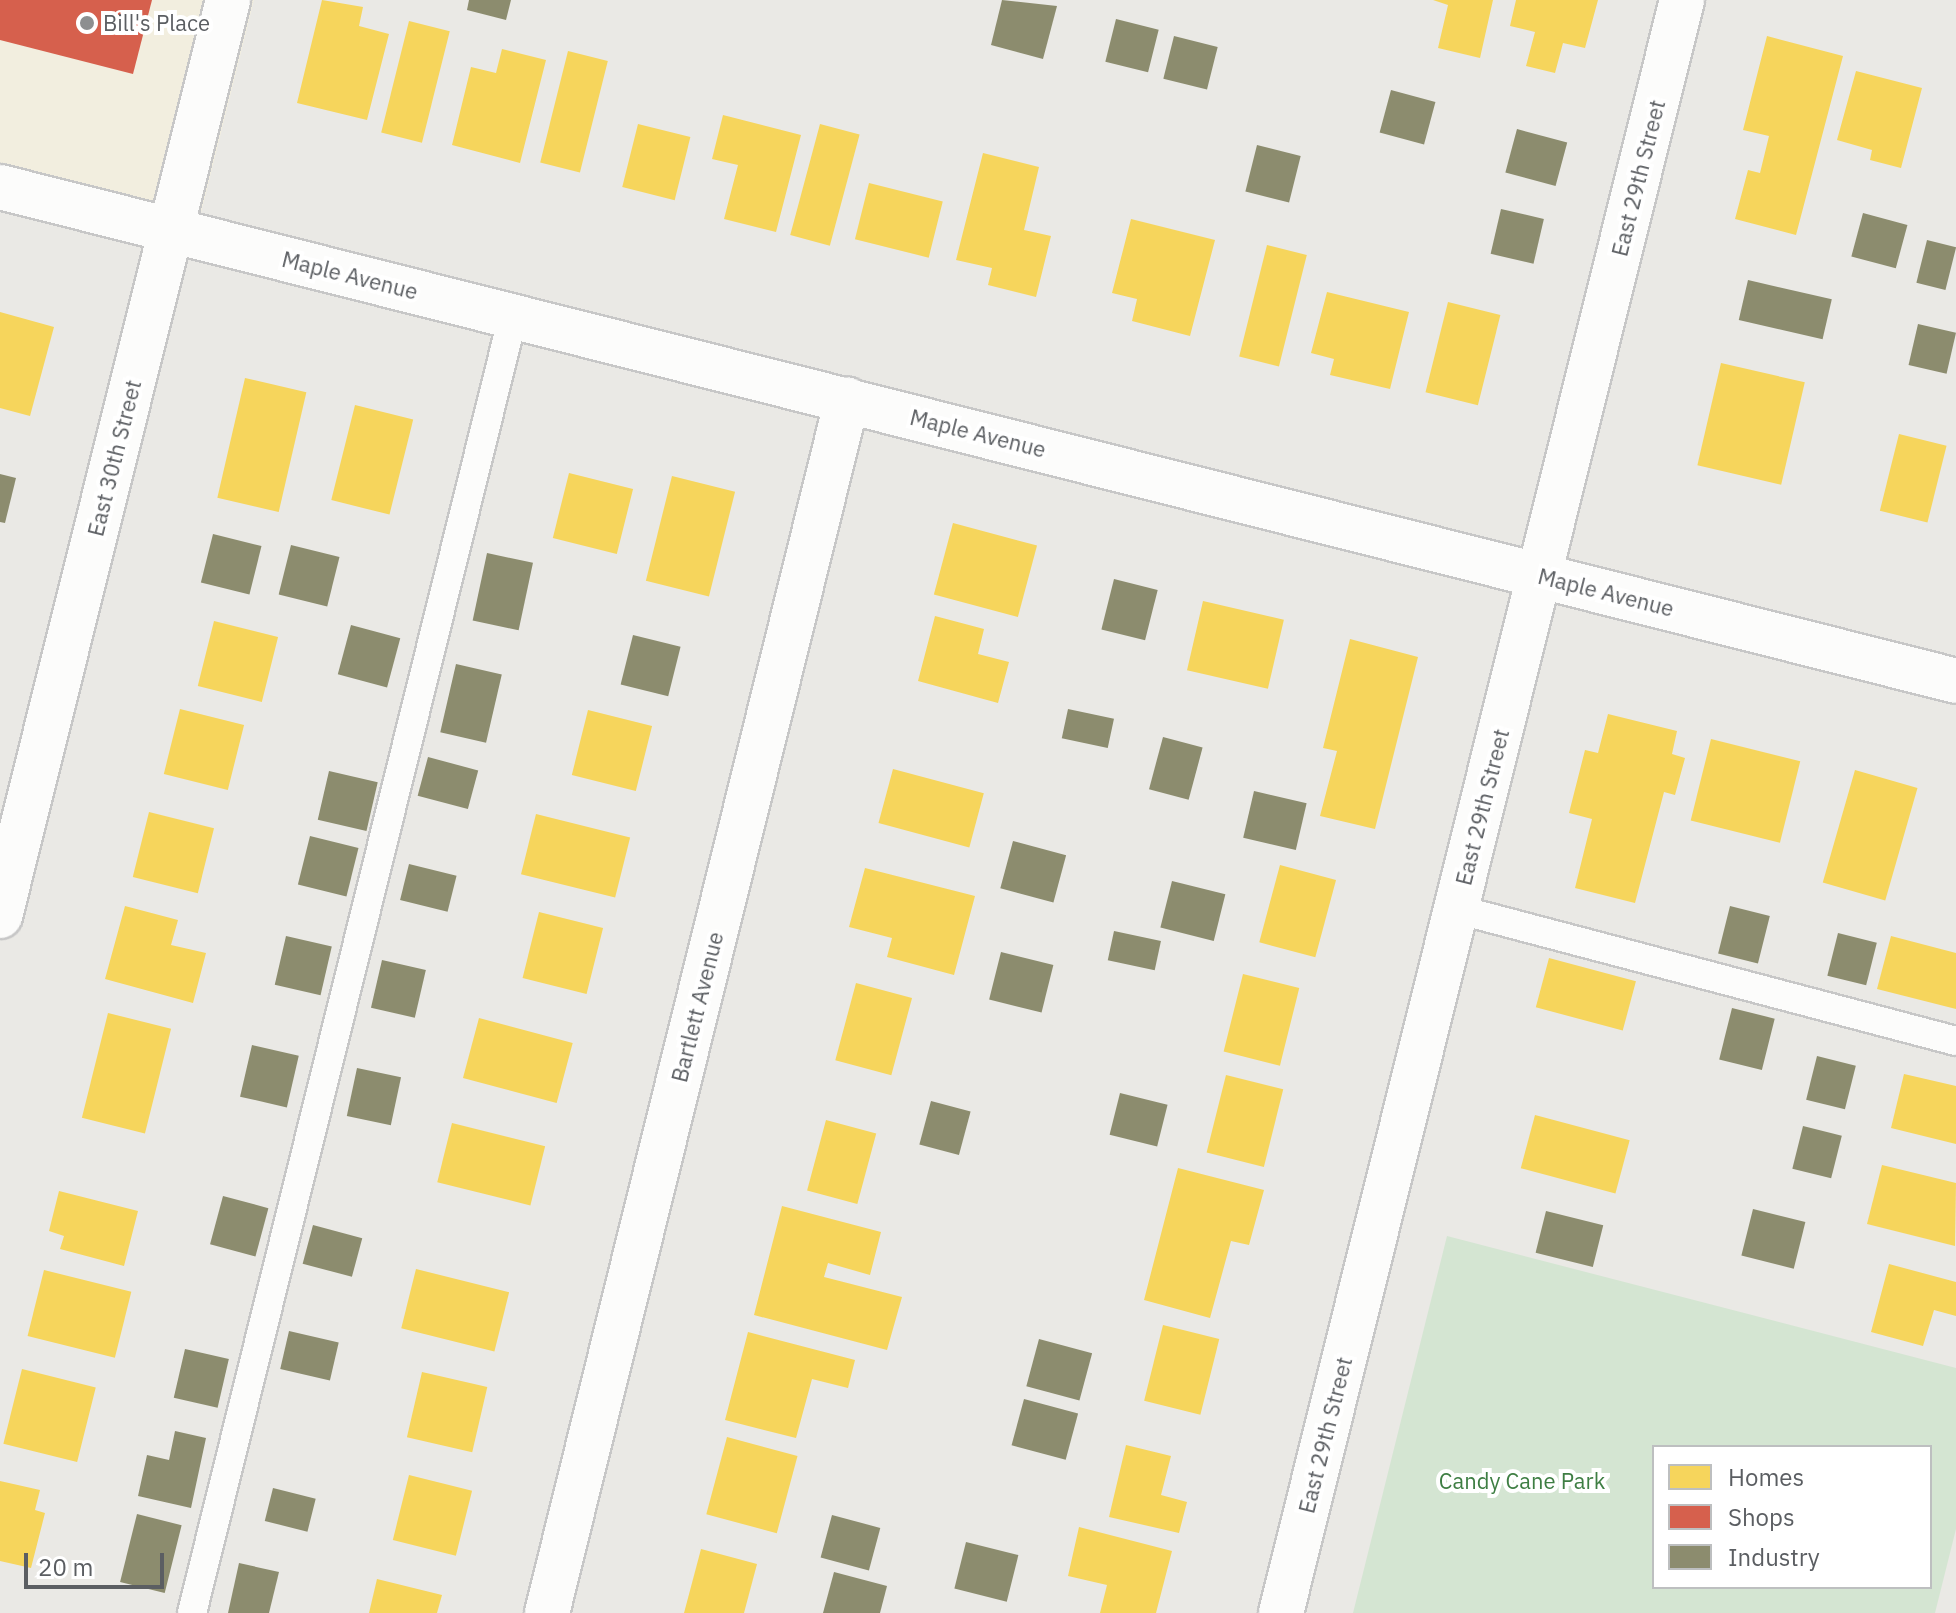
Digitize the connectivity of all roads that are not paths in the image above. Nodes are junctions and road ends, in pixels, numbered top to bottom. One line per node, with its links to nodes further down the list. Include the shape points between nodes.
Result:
1 (228, 0): 4 (street, East 30th Street)
2 (1682, 0): 7 (street, East 29th Street)
3 (0, 187): 4 (street, Maple Avenue)
4 (171, 230): 5 (street, Maple Avenue); 10 (street, East 30th Street)
5 (513, 316): 6 (street, Maple Avenue); 12 (lane)
6 (847, 400): 7 (street, Maple Avenue); 13 (street, Bartlett Avenue)
7 (1540, 575): 8 (street, Maple Avenue); 9 (street, East 29th Street)
8 (1956, 681)
9 (1456, 909): 11 (lane); 14 (street, East 29th Street)
10 (0, 916)
11 (1956, 1041)
12 (192, 1613)
13 (547, 1613)
14 (1281, 1613)

